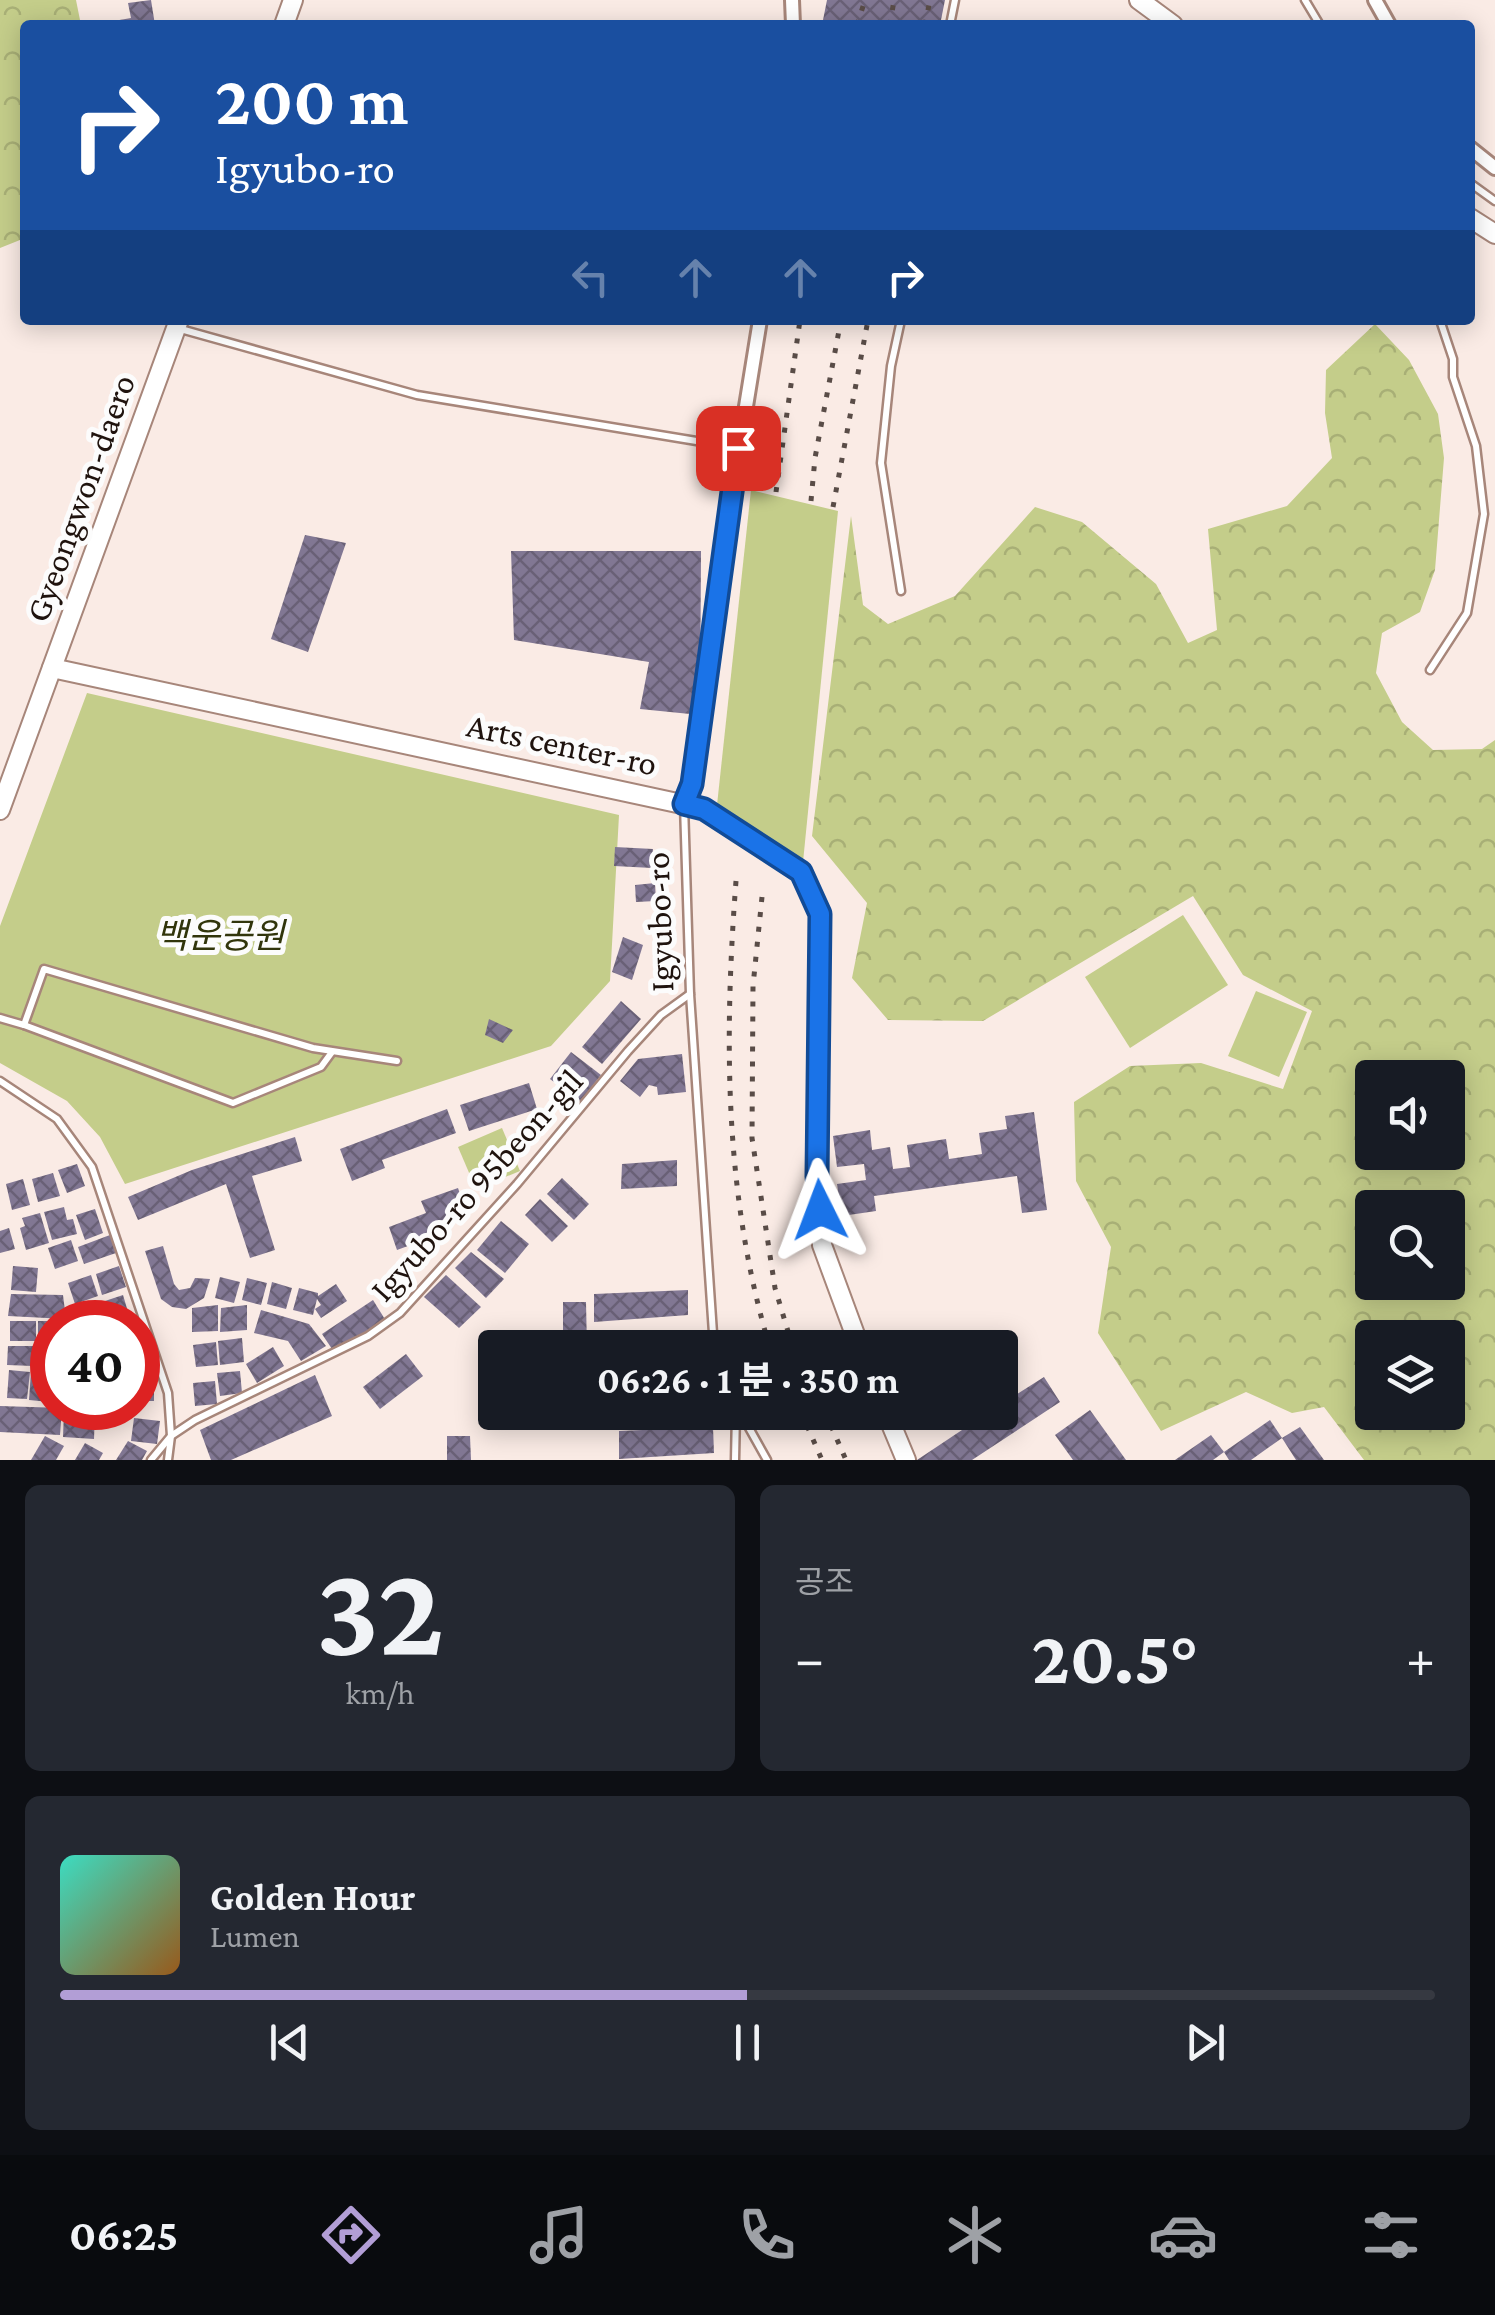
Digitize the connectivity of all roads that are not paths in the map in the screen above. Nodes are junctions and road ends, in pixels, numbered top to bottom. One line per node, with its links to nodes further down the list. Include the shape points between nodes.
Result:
1 (1139, 0): 2 (street)
2 (1166, 20)
3 (1475, 152): 4 (street)
4 (1495, 168)
5 (177, 325): 12 (street, Gyeongwon-daero)
6 (180, 325): 10 (lane, via 417,395)
7 (759, 325): 10 (street, Igyubo-ro)
8 (901, 325): 11 (lane, via 881,463)
9 (1442, 325): 13 (lane, via 1476,446 1484,514 1467,613)
10 (738, 448): 14 (street, Igyubo-ro)
11 (901, 590)
12 (52, 668): 14 (street, Arts center-ro); 15 (street, Gyeongwon-daero)
13 (1430, 670)
14 (684, 804): 16 (lane, Igyubo-ro); 23 (street, Arts center-ro, bridge, via 704,809 801,872 820,914 822,1245)
15 (0, 810)
16 (690, 994): 22 (lane, Igyubo-ro); 27 (lane, Igyubo-ro 95beon-gil, via 628,1051 400,1314)
17 (0, 1018): 18 (lane)
18 (24, 1024): 19 (lane, via 233,1103 321,1067); 19 (lane, via 44,969)
19 (332, 1052): 20 (lane)
20 (396, 1061)
21 (0, 1081): 27 (lane, via 57,1119 92,1166 168,1392)
22 (713, 1330)
23 (853, 1330)
24 (733, 1430): 30 (lane)
25 (750, 1430): 31 (lane)
26 (894, 1430): 32 (street)
27 (171, 1436): 28 (lane, Igyubo-ro 95beon-gil); 29 (lane)
28 (151, 1460)
29 (168, 1460)
30 (735, 1460)
31 (767, 1460)
32 (906, 1460)

